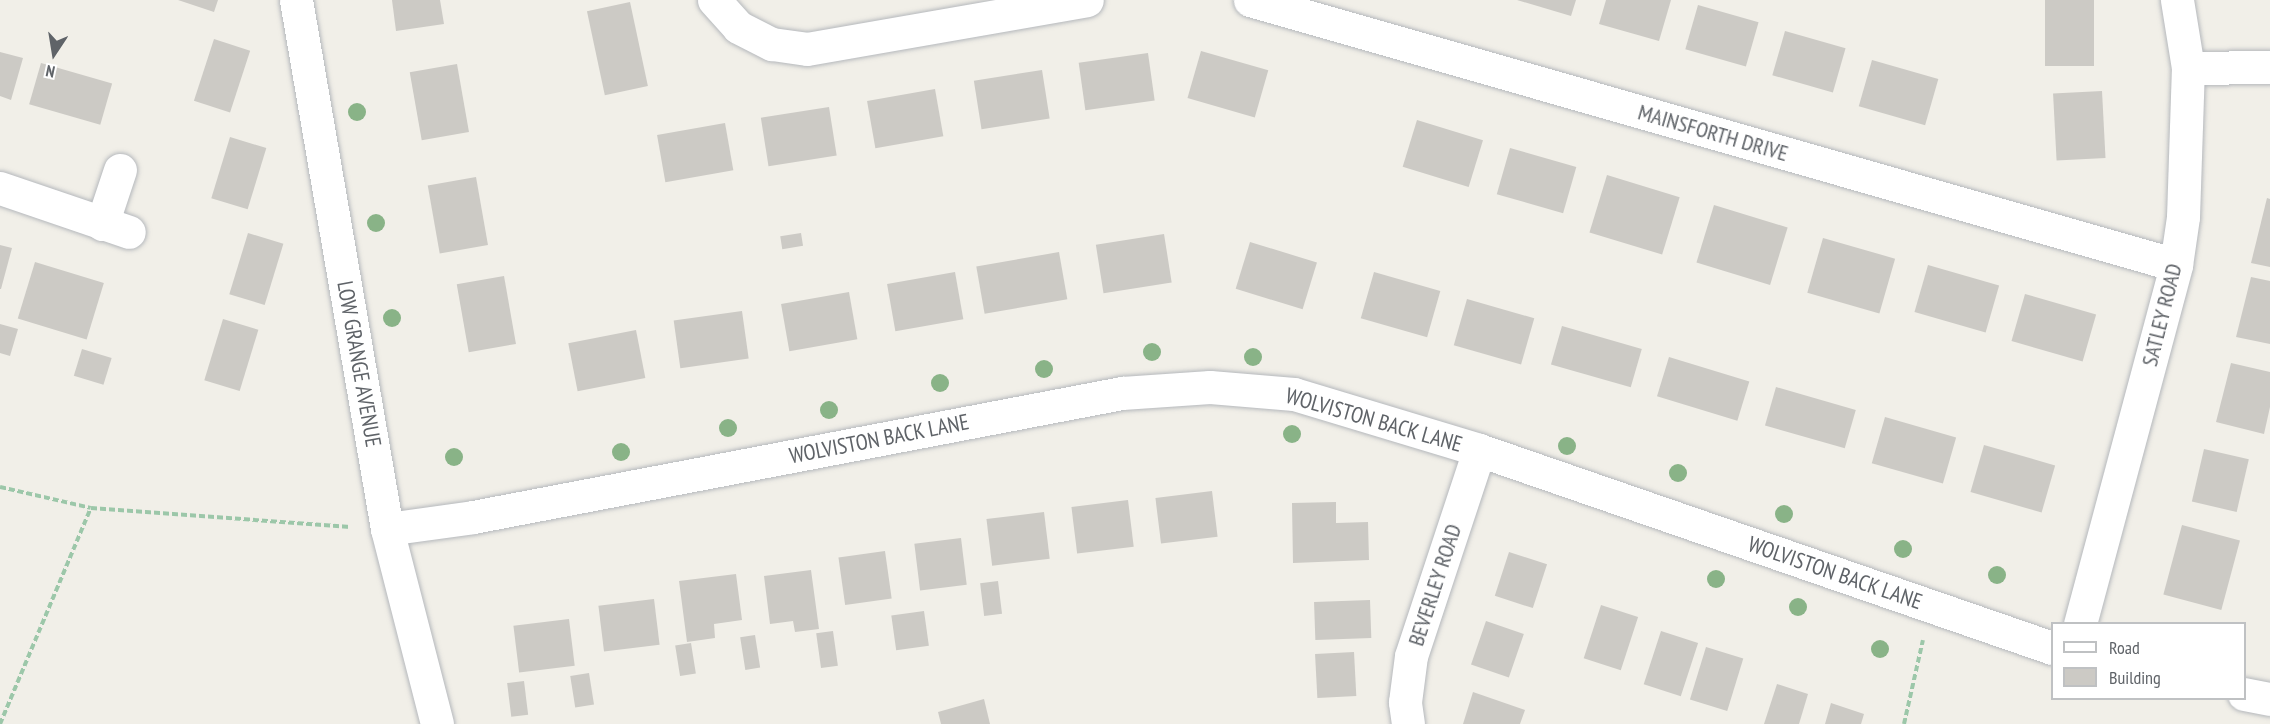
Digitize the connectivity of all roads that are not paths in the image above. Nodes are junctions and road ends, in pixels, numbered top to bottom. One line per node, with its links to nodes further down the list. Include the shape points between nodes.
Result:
1 (296, 0): 13 (street, LOW GRANGE AVENUE)
2 (714, 0): 6 (street, via 738,27 772,44 807,49)
3 (1086, 0): 6 (street)
4 (1250, 0): 11 (street, MAINSFORTH DRIVE)
5 (2177, 0): 8 (street, SATLEY ROAD)
6 (1042, 3)
7 (2270, 67): 8 (street)
8 (2188, 68): 11 (street, SATLEY ROAD, via 2183,217)
9 (120, 170): 10 (street, via 116,228)
10 (0, 188)
11 (2176, 265): 14 (street, SATLEY ROAD)
12 (1479, 450): 13 (street, WOLVISTON BACK LANE, via 1294,394 1210,387 1122,393 484,515); 15 (street, WOLVISTON BACK LANE); 19 (street, BEVERLEY ROAD, via 1411,656 1405,702)
13 (387, 529): 18 (street, LOW GRANGE AVENUE)
14 (2081, 622)
15 (2051, 648)
16 (2246, 694): 17 (street)
17 (2270, 699)
18 (437, 724)
19 (1408, 724)

